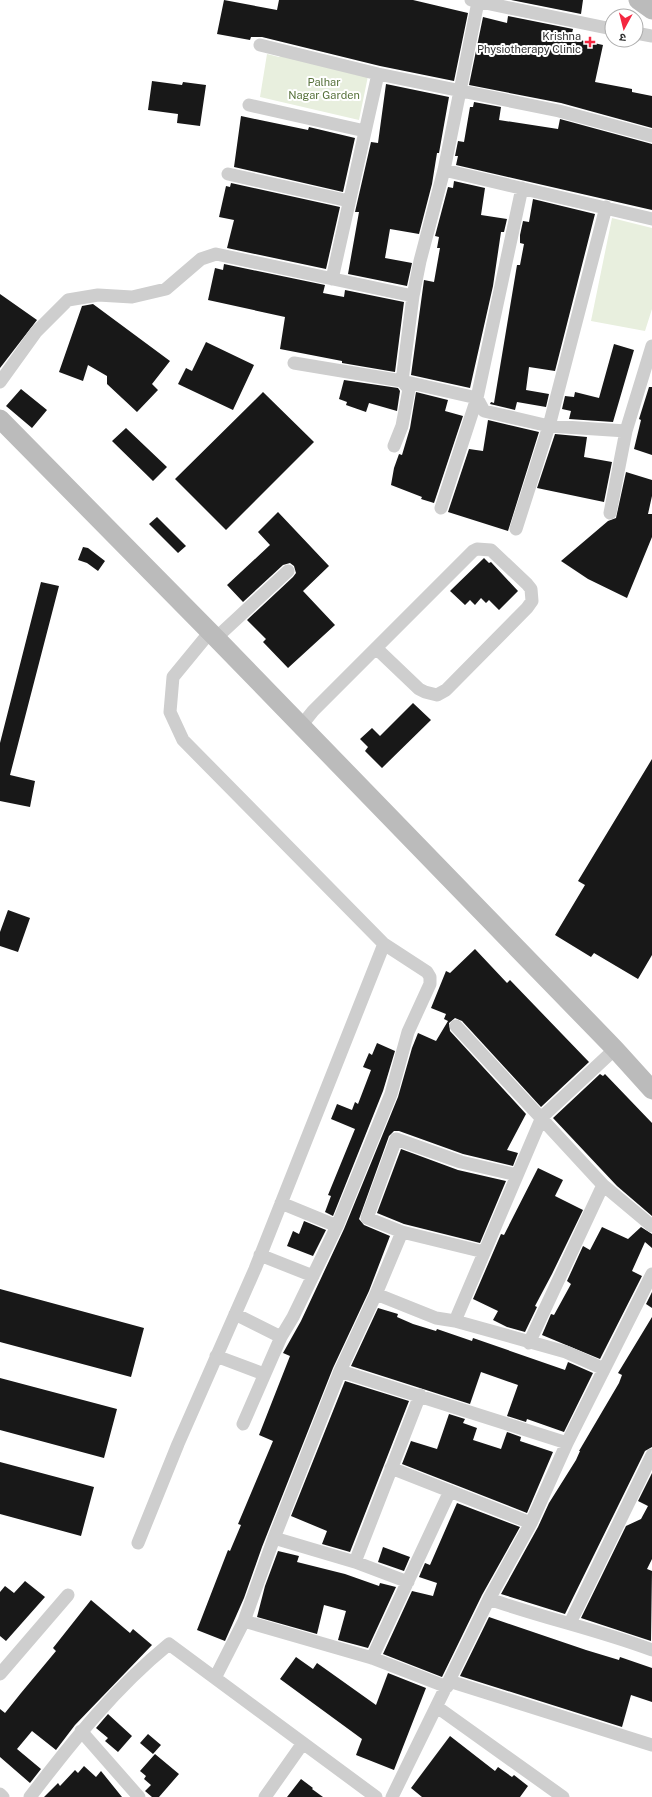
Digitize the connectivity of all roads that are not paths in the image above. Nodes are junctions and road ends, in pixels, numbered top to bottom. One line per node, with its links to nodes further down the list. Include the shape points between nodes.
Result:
1 (638, 0): 3 (street)
2 (474, 1): 4 (street); 7 (street)
3 (652, 10)
4 (604, 27)
5 (260, 45): 6 (street)
6 (378, 74): 7 (street); 9 (street)
7 (462, 90): 10 (street, via 559,111); 11 (street)
8 (249, 105): 9 (street)
9 (365, 131): 14 (street)
10 (652, 136)
11 (444, 170): 13 (street); 18 (street)
12 (228, 174): 14 (street)
13 (522, 188): 15 (street); 23 (street)
14 (349, 201): 17 (street)
15 (606, 207): 16 (street); 25 (street)
16 (652, 218)
17 (332, 279): 18 (street); 22 (street, via 216,254 201,259 166,289 132,297 98,295 68,300 36,332)
18 (413, 296): 21 (street)
19 (652, 346): 26 (street)
20 (294, 363): 21 (street)
21 (402, 381): 23 (street); 27 (street, via 409,388 402,426)
22 (0, 382)
23 (478, 398): 25 (street, via 484,411); 28 (street)
24 (0, 419): 32 (street)
25 (549, 426): 26 (street); 30 (street)
26 (626, 431): 29 (street)
27 (394, 446)
28 (441, 508)
29 (610, 513)
30 (516, 530)
31 (288, 570): 32 (street)
32 (213, 635): 34 (street); 35 (street, via 173,678 170,712 183,740)
33 (376, 648): 33 (street, via 469,554 477,549 491,550 531,589 532,601 527,608 446,690 437,695 419,689); 34 (street)
34 (301, 726): 37 (street)
35 (384, 944): 42 (street); 43 (street, via 427,972 430,984 408,1032 389,1100)
36 (456, 1026): 39 (street)
37 (615, 1049): 38 (street); 39 (street)
38 (652, 1090)
39 (542, 1117): 40 (street); 41 (street)
40 (517, 1175): 45 (street, via 461,1162 396,1139 368,1218); 46 (street)
41 (603, 1185): 44 (street); 54 (street)
42 (281, 1203): 43 (street); 47 (street)
43 (337, 1226): 49 (street)
44 (652, 1226)
45 (402, 1232): 46 (street); 50 (street)
46 (484, 1252): 52 (street)
47 (260, 1255): 49 (street); 51 (street)
48 (652, 1274): 56 (street)
49 (313, 1276): 53 (street, via 294,1317)
50 (376, 1294): 52 (street, via 436,1318); 57 (street)
51 (235, 1314): 53 (street); 55 (street)
52 (455, 1321): 54 (street)
53 (281, 1337): 58 (street)
54 (528, 1343): 56 (street, via 566,1352)
55 (216, 1356): 58 (street); 67 (street)
56 (604, 1369): 61 (street)
57 (340, 1371): 59 (street); 66 (street)
58 (264, 1374): 60 (street)
59 (420, 1395): 61 (street); 63 (street)
60 (243, 1424)
61 (567, 1443): 65 (street)
62 (652, 1455): 73 (street)
63 (391, 1468): 64 (street); 68 (street)
64 (450, 1491): 65 (street); 69 (street)
65 (531, 1522): 71 (street)
66 (274, 1538): 68 (street); 72 (street)
67 (138, 1543)
68 (355, 1562): 69 (street)
69 (408, 1582): 75 (street)
70 (68, 1595): 76 (street)
71 (490, 1599): 73 (street, via 531,1614); 78 (street)
72 (244, 1621): 75 (street); 77 (street)
73 (570, 1623): 74 (street)
74 (652, 1649)
75 (372, 1658): 78 (street)
76 (0, 1674)
77 (215, 1678): 80 (street, via 169,1644 139,1668); 81 (street)
78 (448, 1684): 79 (street); 82 (street)
79 (437, 1707): 89 (street); 90 (street)
80 (80, 1731): 85 (street); 86 (street)
81 (303, 1743): 87 (street); 88 (street)
82 (652, 1745)
83 (0, 1794): 84 (street)
84 (3, 1797)
85 (30, 1797)
86 (138, 1797)
87 (265, 1797)
88 (376, 1797)
89 (392, 1797)
90 (563, 1797)

